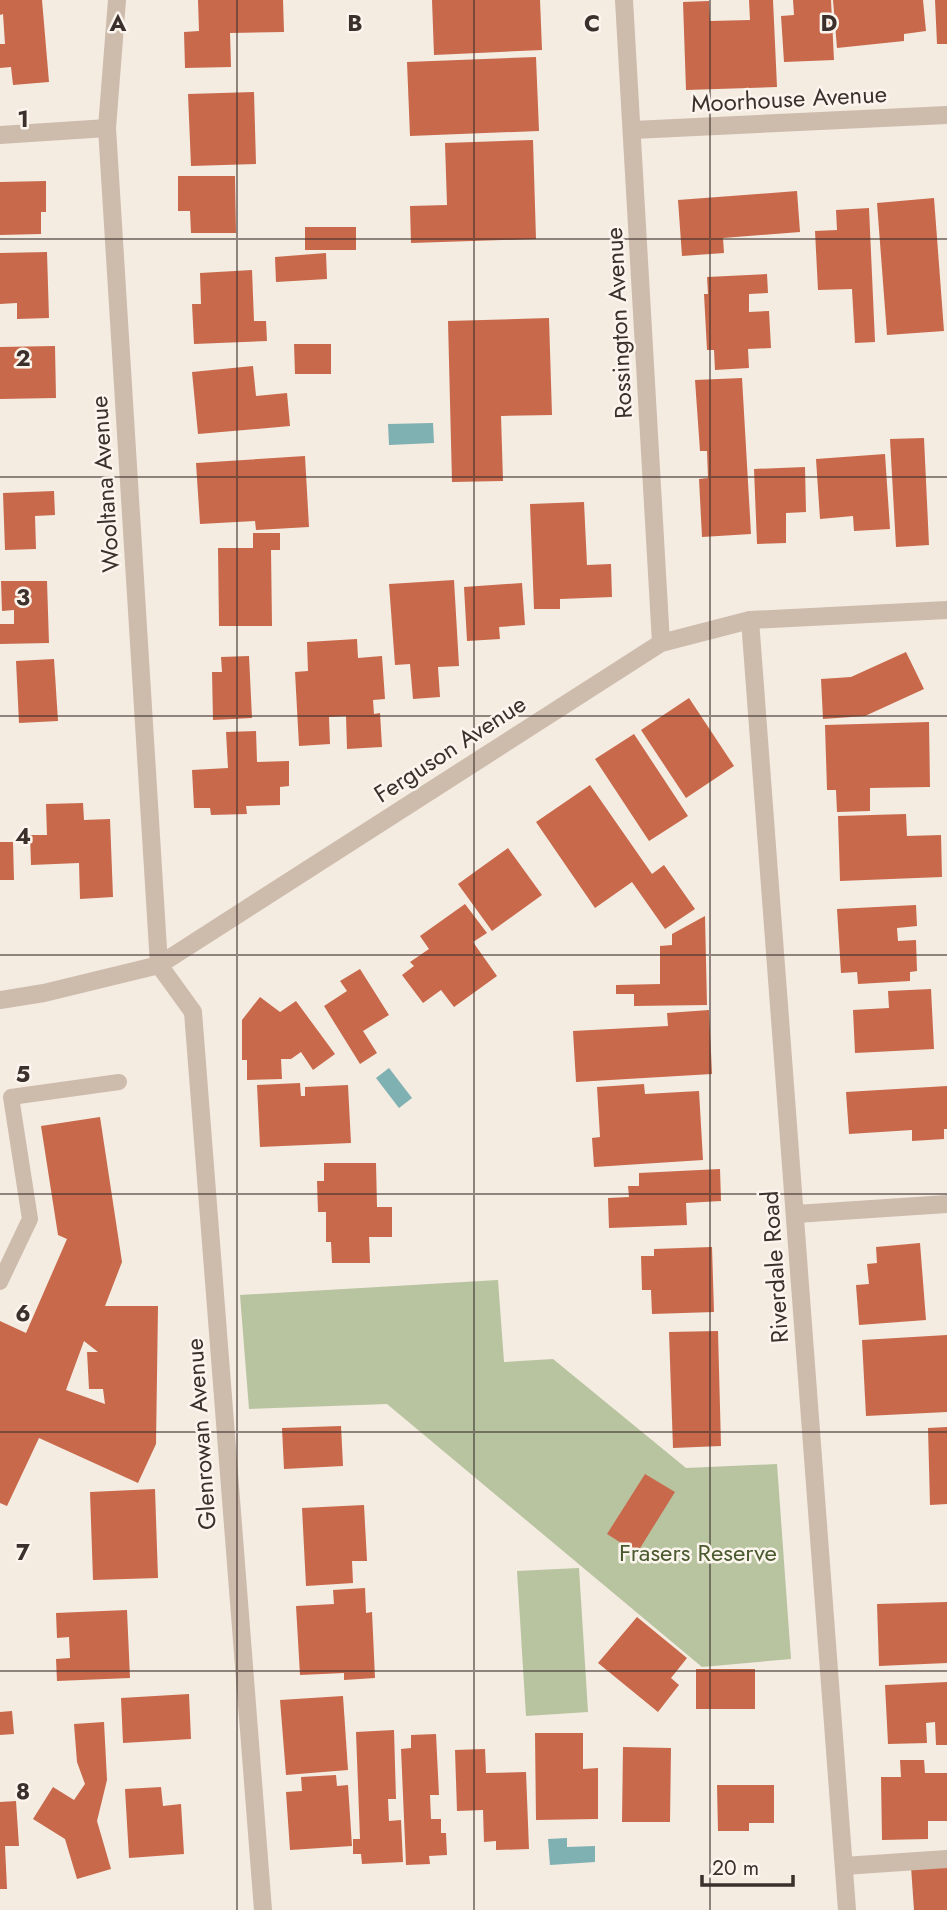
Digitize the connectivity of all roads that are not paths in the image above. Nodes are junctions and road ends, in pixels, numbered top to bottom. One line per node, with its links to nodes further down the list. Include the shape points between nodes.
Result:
1 (117, 0): 4 (street, Wooltana Avenue)
2 (624, 0): 5 (street, Rossington Avenue)
3 (947, 116): 5 (street, Moorhouse Avenue)
4 (107, 128): 6 (street); 10 (street, Wooltana Avenue)
5 (633, 130): 9 (street, Rossington Avenue)
6 (0, 135)
7 (947, 610): 8 (street, Ferguson Avenue)
8 (750, 620): 9 (street, Ferguson Avenue); 14 (street, Riverdale Road)
9 (661, 643): 10 (street, Ferguson Avenue)
10 (159, 965): 11 (street, Ferguson Avenue); 18 (street, Glenrowan Avenue, via 193,1012)
11 (0, 1000)
12 (119, 1082): 15 (lane, via 11,1097 30,1219)
13 (947, 1204): 14 (street)
14 (796, 1214): 17 (street, Riverdale Road)
15 (0, 1282)
16 (947, 1859): 17 (street)
17 (844, 1866): 19 (street, Riverdale Road)
18 (263, 1910)
19 (847, 1910)

